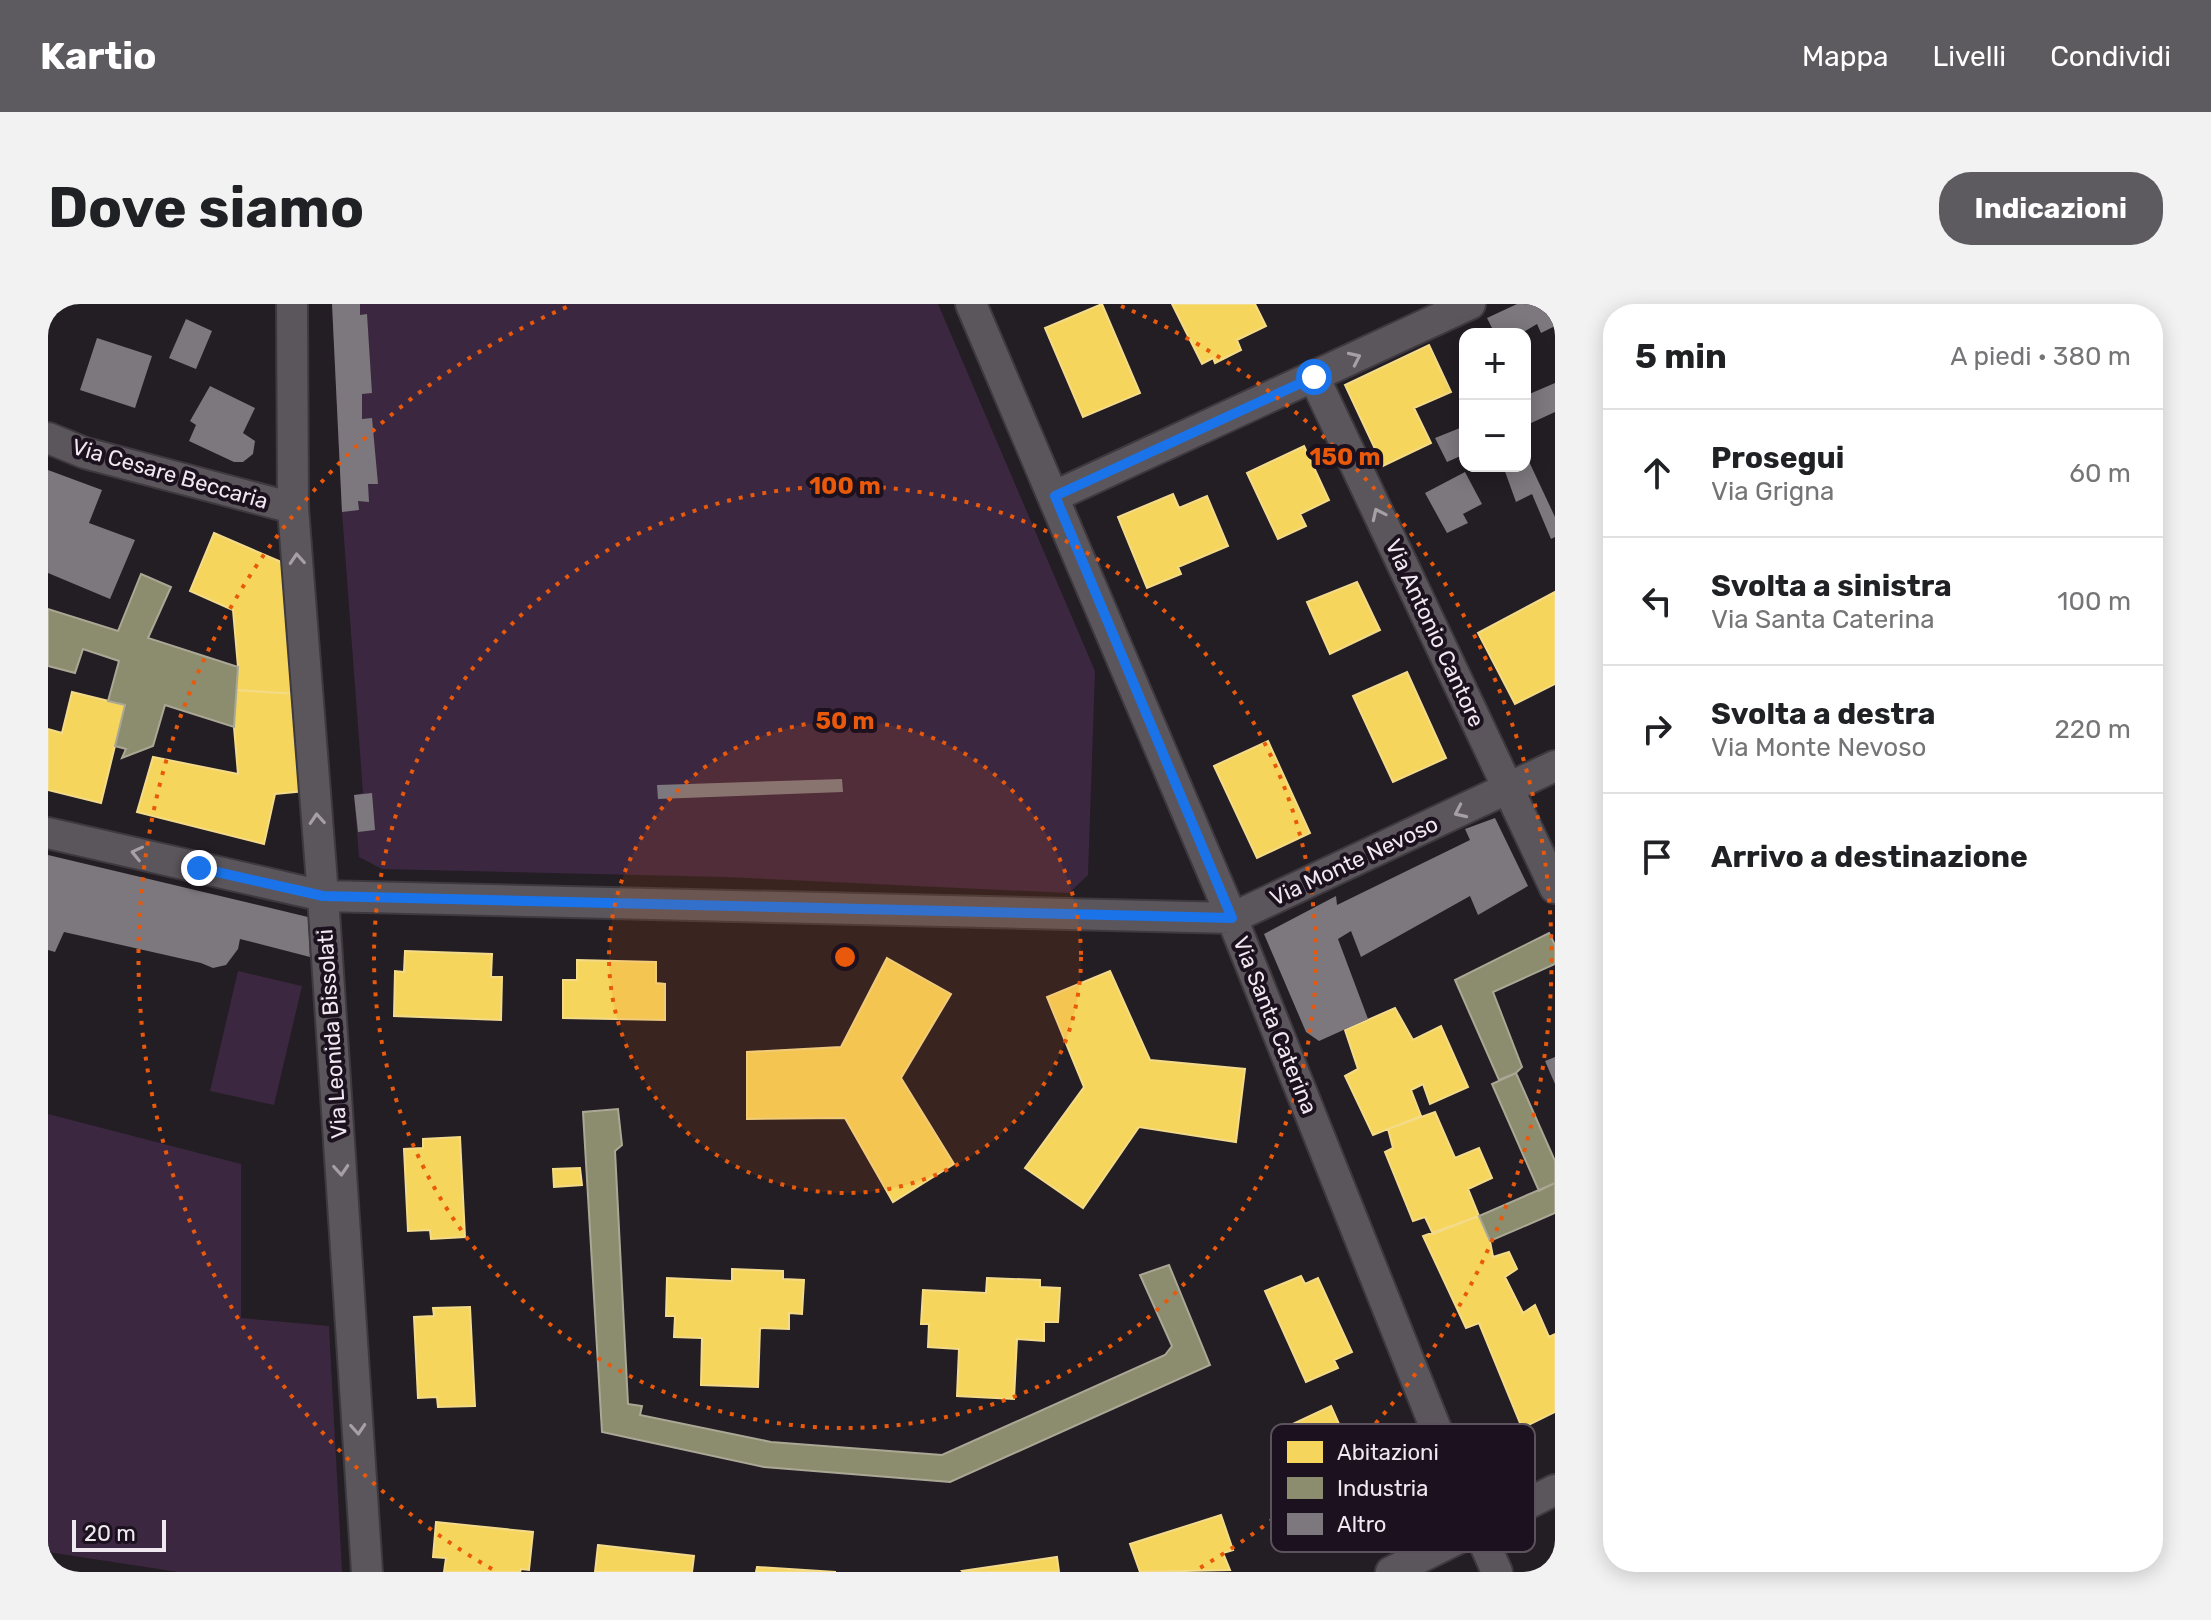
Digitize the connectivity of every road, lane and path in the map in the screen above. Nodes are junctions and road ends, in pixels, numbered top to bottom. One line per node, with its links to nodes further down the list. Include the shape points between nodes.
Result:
1 (292, 304): 7 (street, Via Leonida Bissolati)
2 (971, 304): 6 (street, Via Santa Caterina)
3 (1470, 304): 4 (street, one-way to 3)
4 (1314, 377): 6 (street); 9 (street, Via Antonio Cantore, one-way to 4)
5 (48, 438): 7 (street, Via Cesare Beccaria, via 85,453)
6 (1055, 496): 13 (street, Via Santa Caterina)
7 (293, 508): 12 (street, Via Leonida Bissolati, one-way to 7)
8 (1555, 766): 9 (street, Via Monte Nevoso)
9 (1508, 789): 11 (street, Via Antonio Cantore); 13 (street, Via Monte Nevoso, one-way to 13)
10 (48, 833): 12 (street, Via Monte Nevoso, one-way to 10)
11 (1555, 888)
12 (323, 896): 13 (street, Via Monte Nevoso); 19 (street, Via Leonida Bissolati, one-way to 19)
13 (1232, 918): 14 (street, Via Santa Caterina)
14 (1434, 1424)
15 (1555, 1490): 16 (street)
16 (1535, 1501)
17 (1433, 1552): 20 (street)
18 (1488, 1552): 21 (street, Via Santa Caterina)
19 (367, 1572)
20 (1391, 1572)
21 (1497, 1572)

